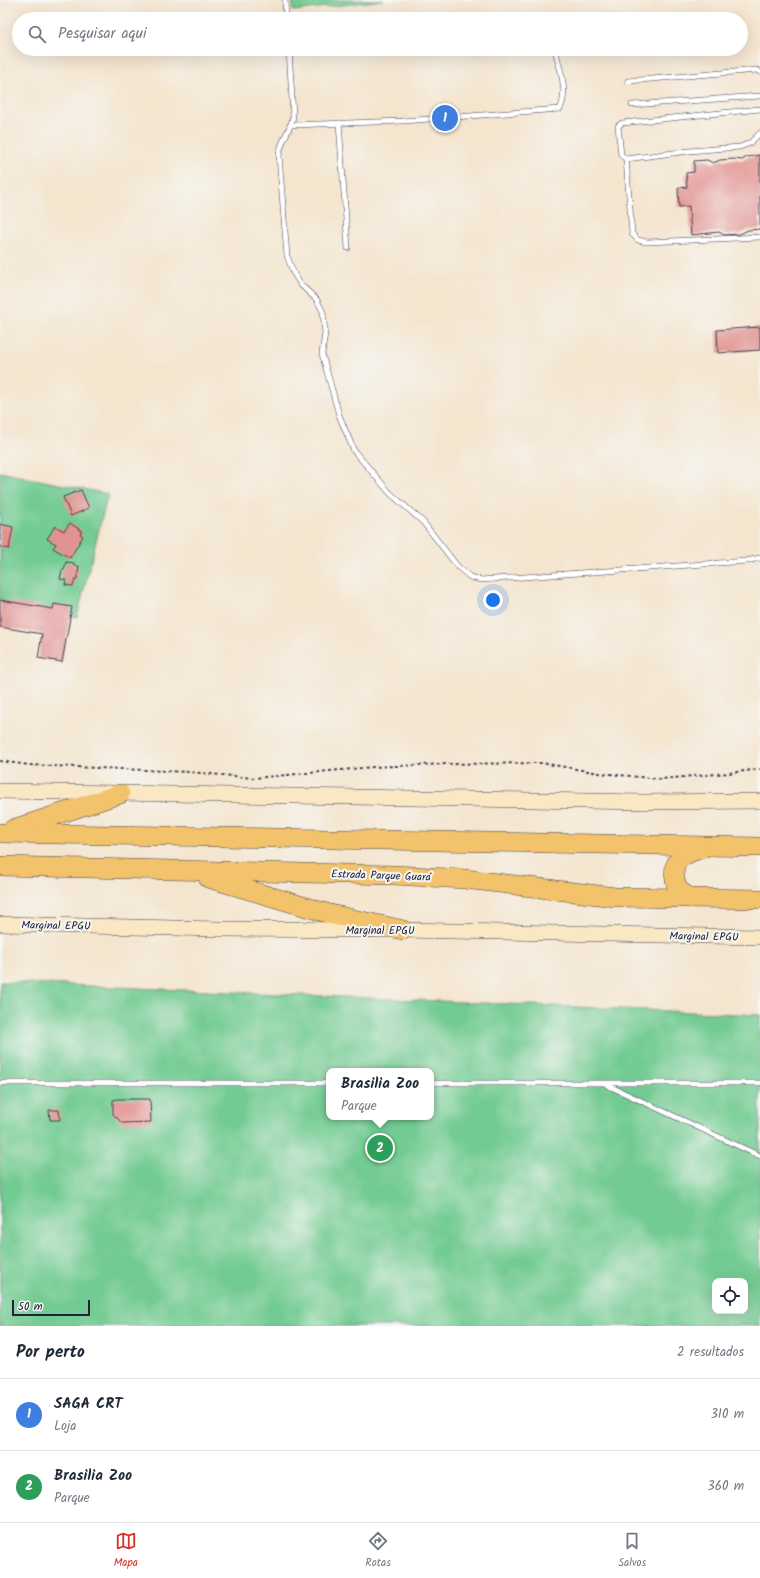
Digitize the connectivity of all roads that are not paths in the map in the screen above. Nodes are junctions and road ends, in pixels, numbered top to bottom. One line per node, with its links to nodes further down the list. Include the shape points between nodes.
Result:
1 (285, 0): 2 (lane)
2 (286, 12)
3 (290, 56): 11 (lane, via 294,116)
4 (556, 56): 10 (lane, via 564,91 560,109)
5 (760, 72): 6 (lane, via 757,70)
6 (628, 81)
7 (760, 96): 8 (lane)
8 (632, 105)
9 (760, 109): 13 (lane, via 622,122 618,126 621,156)
10 (339, 123): 11 (lane); 15 (lane)
11 (292, 125): 16 (lane, via 280,147 287,256 301,285 316,300 323,312 325,333 322,354 339,415 354,451 390,493 423,522 458,567 470,577 481,580)
12 (760, 133): 13 (lane, via 750,143 740,147)
13 (626, 159): 14 (lane, via 632,234 638,240 648,242)
14 (760, 237)
15 (348, 248)
16 (760, 558)
17 (0, 791): 18 (street)
18 (120, 794): 19 (street, via 643,802); 20 (highway)
19 (760, 801)
20 (0, 833): 21 (highway)
21 (706, 846): 22 (highway); 25 (highway, via 686,854 677,861 674,870 680,891)
22 (760, 847)
23 (0, 866): 24 (highway, Estrada Parque Guará)
24 (188, 871): 25 (highway, Estrada Parque Guará, via 465,879 615,897); 28 (highway, via 330,914)
25 (691, 898): 26 (highway, Estrada Parque Guará)
26 (760, 899)
27 (0, 924): 28 (street, Marginal EPGU)
28 (403, 930): 29 (street, Marginal EPGU)
29 (760, 937)
30 (0, 1083): 31 (lane)
31 (326, 1083)
32 (434, 1083): 34 (lane)
33 (760, 1083): 34 (lane)
34 (604, 1084): 35 (lane)
35 (760, 1156)

